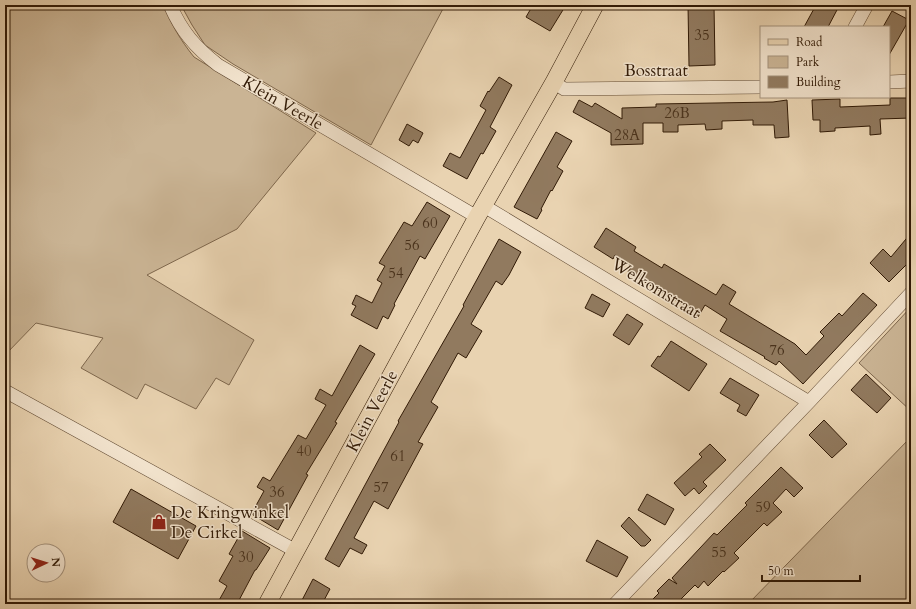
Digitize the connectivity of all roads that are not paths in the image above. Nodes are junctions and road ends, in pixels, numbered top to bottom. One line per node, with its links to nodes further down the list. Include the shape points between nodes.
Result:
1 (170, 5): 9 (street, Klein Veerle, via 189,39 200,52 218,65)
2 (595, 5): 6 (main road, Klein Veerle)
3 (868, 5): 4 (street)
4 (856, 26)
5 (911, 81): 7 (street)
6 (554, 82): 8 (street, Bosstraat, via 564,89); 9 (main road, Klein Veerle)
7 (890, 82)
8 (760, 87)
9 (481, 211): 12 (street, Welkomstraat); 13 (main road, Klein Veerle)
10 (911, 293): 12 (street)
11 (5, 391): 13 (street)
12 (809, 402): 15 (street)
13 (296, 551): 14 (main road, Klein Veerle)
14 (267, 604)
15 (615, 604)

